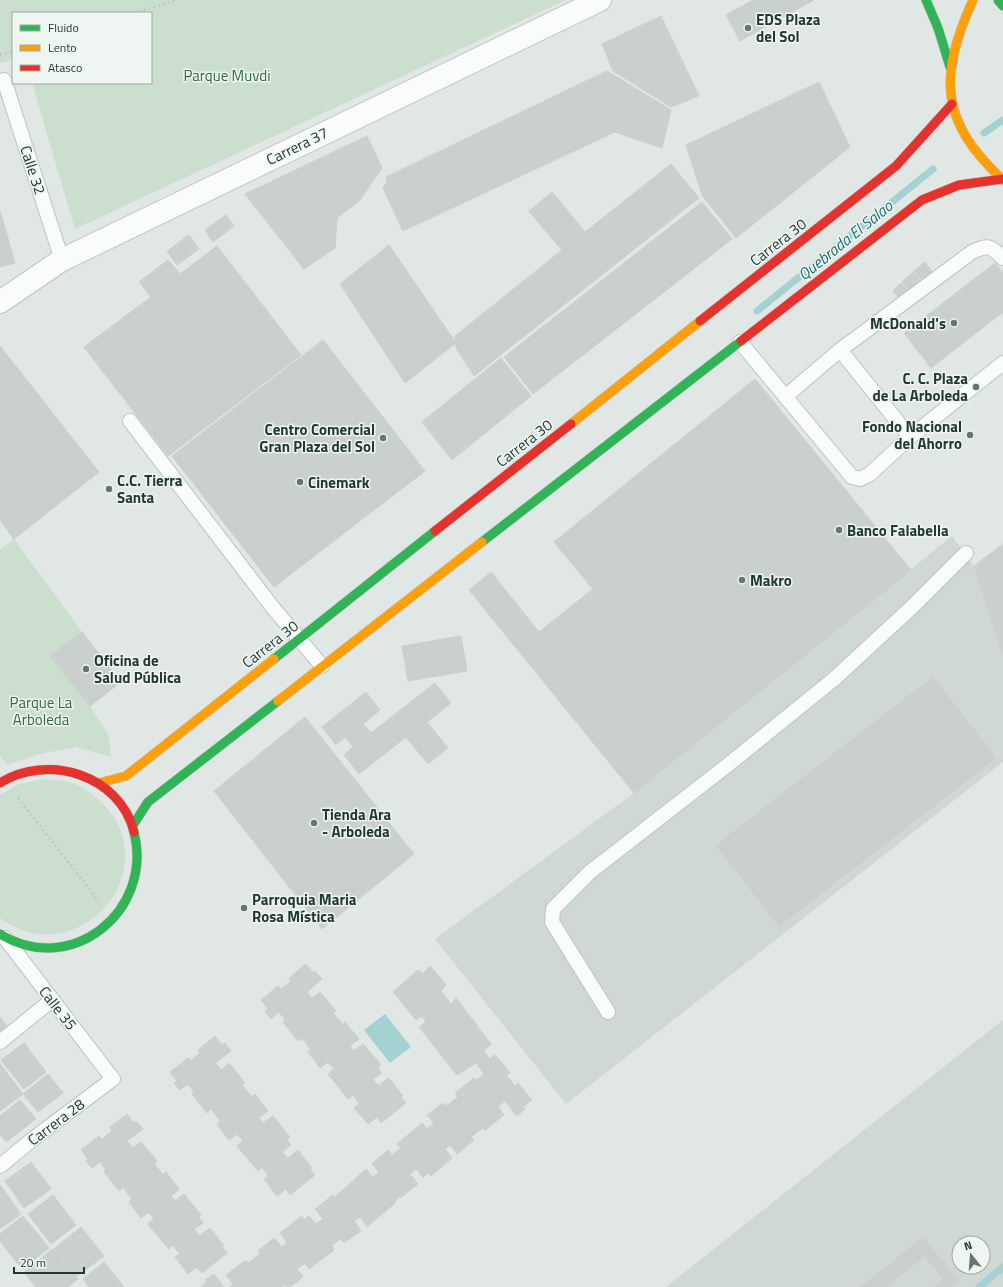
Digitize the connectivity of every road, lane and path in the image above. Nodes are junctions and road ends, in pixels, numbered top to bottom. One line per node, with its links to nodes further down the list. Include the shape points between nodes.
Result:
1 (176, 0): 7 (path)
2 (600, 0): 15 (street, Carrera 37)
3 (926, 0): 10 (main road)
4 (973, 0): 10 (main road, via 955,41)
5 (998, 0): 6 (main road)
6 (1003, 6)
7 (137, 12)
8 (12, 51): 9 (path)
9 (0, 55)
10 (950, 67): 12 (main road)
11 (4, 80): 15 (lane, Calle 32)
12 (952, 104): 13 (main road, via 968,144); 24 (main road, Carrera 30, via 896,166)
13 (1003, 180): 17 (main road, via 960,185 922,200)
14 (1003, 258): 18 (lane, via 991,247 984,246 972,252)
15 (62, 260): 16 (street, Carrera 37)
16 (0, 302)
17 (740, 342): 20 (lane); 25 (main road)
18 (840, 350): 20 (lane); 22 (lane)
19 (1003, 363): 22 (lane)
20 (786, 396): 22 (lane, via 852,477 860,479 870,474)
21 (130, 421): 24 (lane)
22 (910, 437)
23 (966, 553): 32 (lane, via 834,679 590,872 552,909 552,922)
24 (299, 639): 25 (lane); 27 (main road, Carrera 30, via 126,776)
25 (322, 666): 28 (main road, via 148,802)
26 (1, 780): 27 (main road, via 22,772 62,769 81,774); 29 (path)
27 (99, 783): 28 (main road, via 113,795)
28 (133, 825): 29 (main road, via 137,839 138,868 130,896)
29 (114, 920): 30 (main road, via 86,940 58,947 36,947)
30 (2, 935): 31 (lane, Calle 35)
31 (52, 1000): 33 (lane); 34 (lane, Calle 35)
32 (608, 1012)
33 (0, 1042)
34 (113, 1079): 35 (lane, Carrera 28)
35 (0, 1166)

